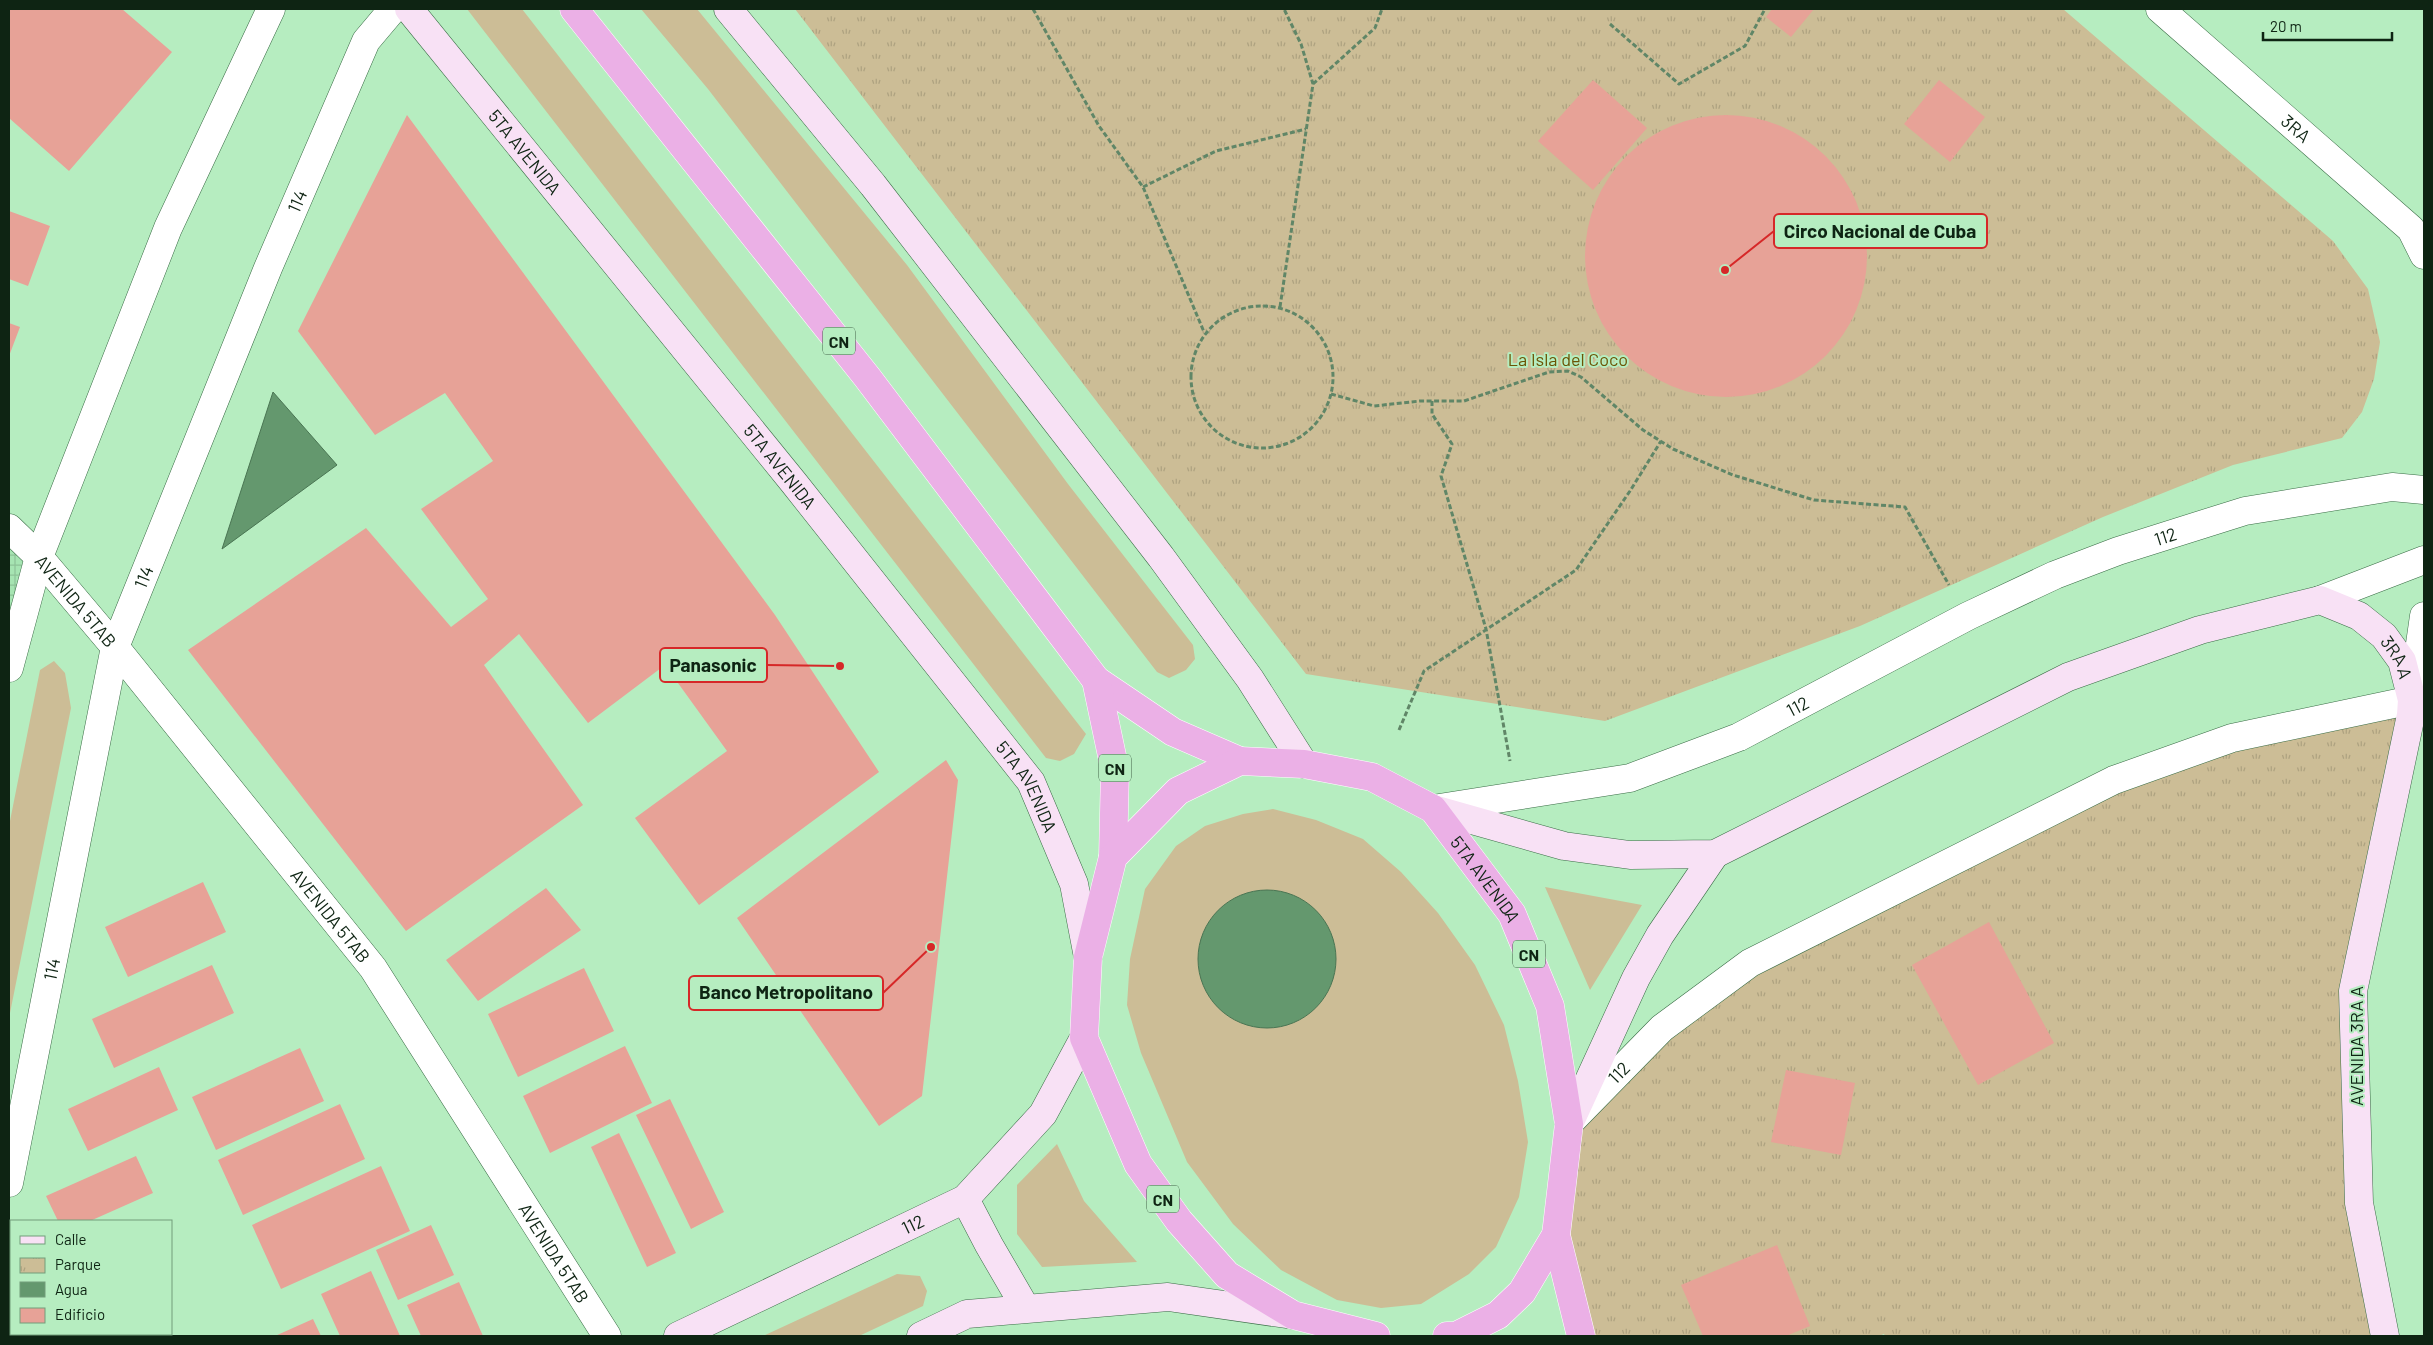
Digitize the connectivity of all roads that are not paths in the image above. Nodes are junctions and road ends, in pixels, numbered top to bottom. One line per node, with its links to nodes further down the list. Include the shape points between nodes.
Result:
1 (271, 9): 10 (street, via 168,228)
2 (392, 9): 14 (street, 114, via 366,41 268,268)
3 (409, 9): 23 (main road, 5TA AVENIDA, via 794,483 1031,782 1074,884)
4 (574, 9): 16 (highway, 5TA AVENIDA / CN, via 867,377)
5 (728, 9): 19 (main road, via 872,185 1154,550 1250,680)
6 (2160, 9): 7 (street, 3RA, via 2411,230)
7 (2424, 255)
8 (2424, 490): 20 (street, 112, via 2392,488 2245,511 2118,551 2064,571 1968,616 1739,737 1630,778)
9 (9, 528): 10 (street, AVENIDA 5TAB)
10 (39, 557): 14 (street, AVENIDA 5TAB); 15 (street)
11 (2424, 560): 12 (street, 112)
12 (2320, 600): 17 (main road, 3RA A, via 2358,616 2384,636 2402,661); 21 (main road, 112, via 2200,630 2068,678)
13 (2424, 616): 17 (street, 3RA A)
14 (114, 647): 26 (street, 114); 31 (street, AVENIDA 5TAB, via 373,968)
15 (9, 668)
16 (1096, 680): 18 (highway, 5TA AVENIDA / CN, via 1172,732); 22 (highway, 5TA AVENIDA / CN, via 1115,770)
17 (2412, 700): 25 (street, 112, via 2232,738 2097,788 1750,963 1662,1028); 37 (main road, AVENIDA 3RA A, via 2353,991 2359,1203)
18 (1240, 761): 19 (highway, 5TA AVENIDA / CN); 22 (highway, 5TA AVENIDA / CN, via 1178,790)
19 (1304, 764): 20 (highway, 5TA AVENIDA / CN, via 1372,777)
20 (1433, 809): 21 (main road, 112, via 1564,846 1630,855); 25 (highway, 5TA AVENIDA / CN, via 1512,914 1550,1006)
21 (1715, 854): 25 (main road, 112, via 1660,935 1636,978)
22 (1113, 857): 23 (highway, 5TA AVENIDA / CN)
23 (1088, 957): 24 (highway, 5TA AVENIDA / CN)
24 (1084, 1038): 27 (main road, 112, via 1043,1114); 30 (highway, 5TA AVENIDA / CN, via 1138,1164 1179,1221 1227,1275)
25 (1568, 1124): 28 (highway, 5TA AVENIDA / CN)
26 (9, 1183)
27 (965, 1200): 29 (main road); 32 (main road, 112)
28 (1556, 1235): 35 (highway, 5TA AVENIDA / CN, via 1522,1292 1498,1315 1456,1336); 36 (highway, 5TA AVENIDA / CN)
29 (1025, 1308): 30 (main road, via 1168,1297); 33 (main road, via 967,1314)
30 (1293, 1315): 34 (highway, 5TA AVENIDA / CN)
31 (607, 1336)
32 (678, 1336)
33 (921, 1336)
34 (1376, 1336)
35 (1447, 1336)
36 (1581, 1336)
37 (2385, 1336)

